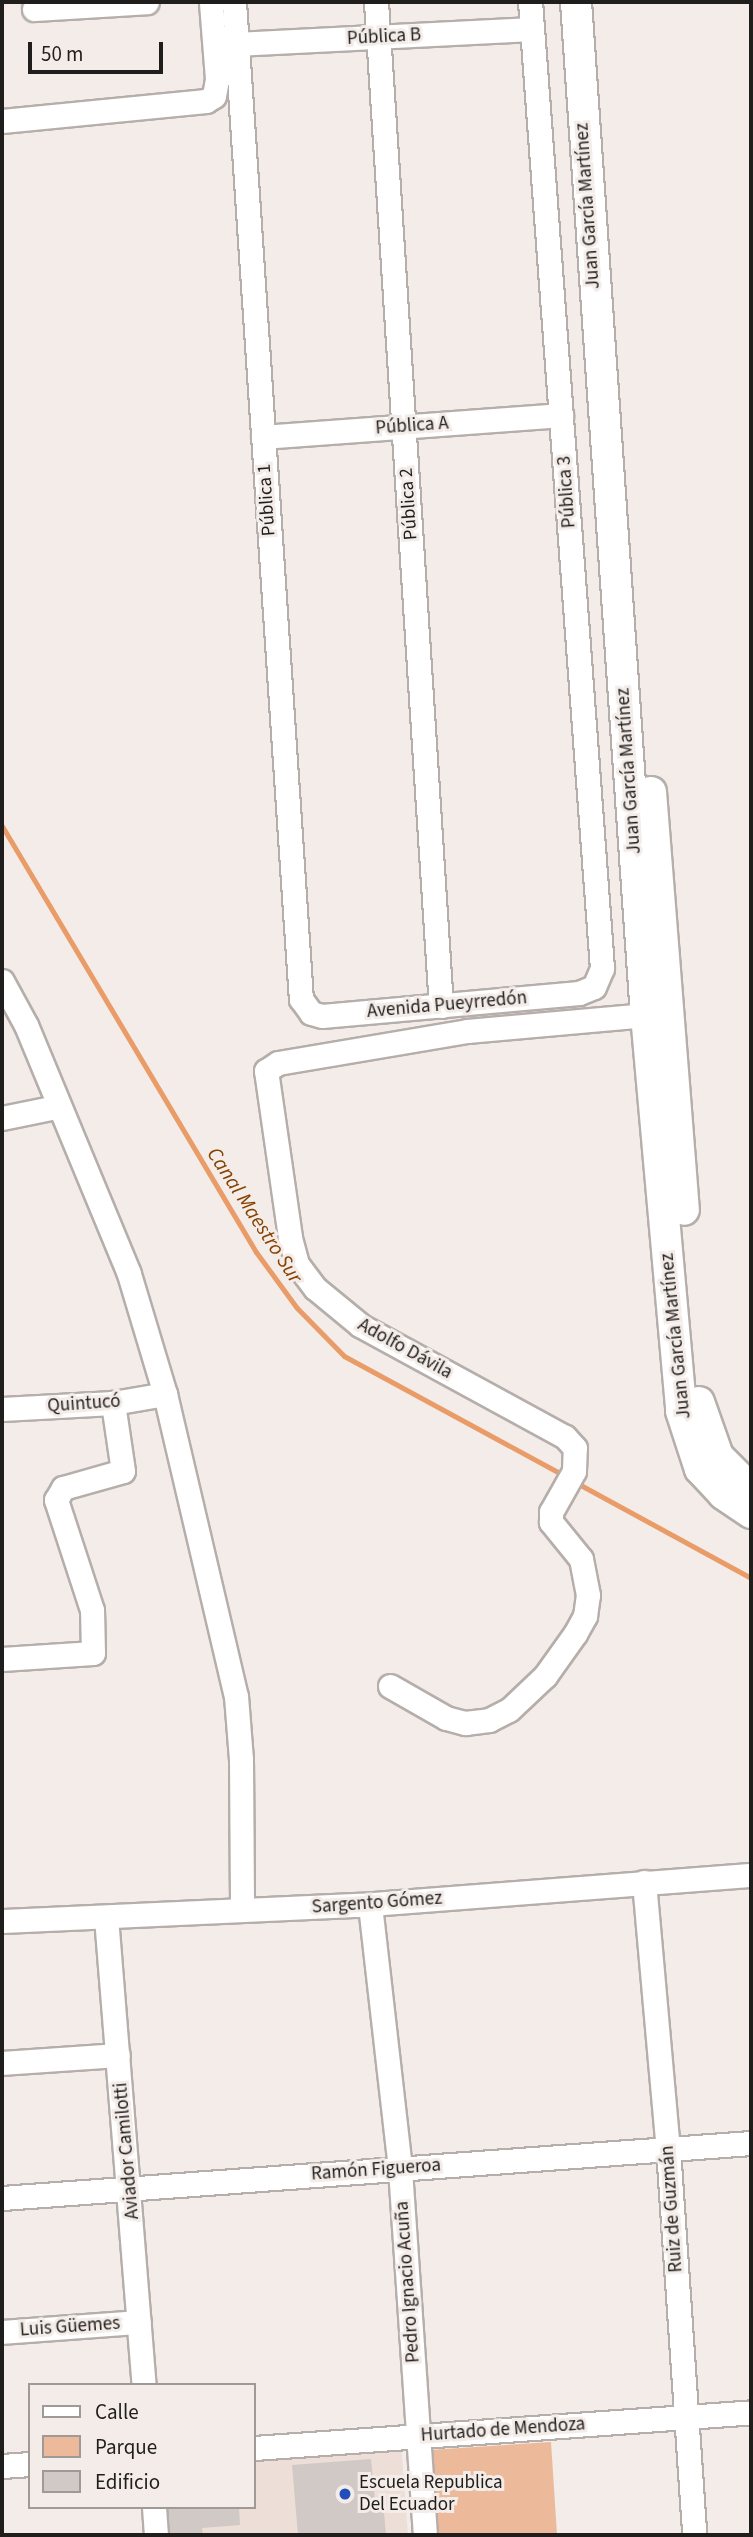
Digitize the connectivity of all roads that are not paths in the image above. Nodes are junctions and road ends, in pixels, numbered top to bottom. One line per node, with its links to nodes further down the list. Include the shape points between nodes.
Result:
1 (146, 2): 8 (street)
2 (211, 2): 12 (street, via 216,91 195,106)
3 (234, 2): 11 (street, Pública 1)
4 (376, 2): 10 (street, Pública 2)
5 (530, 2): 9 (street, Pública 3)
6 (576, 2): 20 (main road, Juan García Martínez)
7 (596, 2): 26 (main road, Juan García Martínez, via 617,361 699,1405 718,1456)
8 (34, 9)
9 (531, 29): 10 (street, Pública B); 13 (street, Pública 3)
10 (379, 37): 11 (street, Pública B); 14 (street, Pública 2)
11 (237, 44): 15 (street, Pública 1)
12 (2, 121)
13 (561, 415): 14 (street, Pública A); 17 (street, Pública 3, via 602,959)
14 (404, 427): 15 (street, Pública A); 19 (street, Pública 2)
15 (263, 437): 18 (street, Pública 1)
16 (2, 981): 21 (street, via 26,1025)
17 (598, 982): 19 (street, Avenida Pueyrredón, via 579,993)
18 (301, 999): 19 (street, Avenida Pueyrredón, via 311,1013 322,1016)
19 (442, 1006)
20 (646, 1015): 27 (main road, Juan García Martínez, via 683,1421 700,1469 723,1494); 29 (street, Adolfo Dávila, via 467,1031 278,1063 266,1071 290,1237 297,1264 315,1288 360,1325 565,1437 575,1448 569,1481 551,1512 551,1522 581,1559 588,1595 575,1634 545,1676 509,1710 489,1720 465,1723 446,1718)
21 (56, 1107): 22 (street); 23 (street, via 129,1274)
22 (2, 1118)
23 (165, 1394): 24 (street, Quintucó); 33 (street, via 236,1696)
24 (113, 1403): 25 (street, Quintucó); 28 (street, via 123,1471 63,1488 56,1500 92,1610 93,1653)
25 (2, 1409)
26 (751, 1489)
27 (751, 1513)
28 (2, 1659)
29 (390, 1686)
30 (751, 1875): 31 (street, Sargento Gómez)
31 (643, 1882): 32 (street, Sargento Gómez); 39 (street, Ruiz de Guzmán)
32 (370, 1905): 33 (street, Sargento Gómez); 40 (street, Pedro Ignacio Acuña)
33 (242, 1910): 34 (street, Sargento Gómez)
34 (106, 1917): 35 (street, Sargento Gómez); 36 (street, Aviador Camilotti)
35 (2, 1921)
36 (118, 2055): 37 (street); 41 (street, Aviador Camilotti)
37 (2, 2063)
38 (751, 2143): 39 (street, Ramón Figueroa)
39 (668, 2149): 40 (street, Ramón Figueroa); 47 (street, Ruiz de Guzmán)
40 (400, 2169): 41 (street, Ramón Figueroa); 48 (street, Pedro Ignacio Acuña)
41 (131, 2188): 42 (street, Ramón Figueroa); 43 (street, Aviador Camilotti)
42 (2, 2198)
43 (139, 2322): 44 (street, Luis Güemes); 45 (street, Aviador Camilotti)
44 (2, 2332)
45 (144, 2383)
46 (751, 2412): 47 (street, Hurtado de Mendoza)
47 (687, 2417): 48 (street, Hurtado de Mendoza); 55 (street, Ruiz de Guzmán)
48 (418, 2437): 49 (street, Hurtado de Mendoza); 54 (street, Pedro Ignacio Acuña)
49 (256, 2448)
50 (28, 2464): 51 (street)
51 (2, 2466)
52 (154, 2509): 53 (street)
53 (156, 2535)
54 (425, 2535)
55 (694, 2535)

